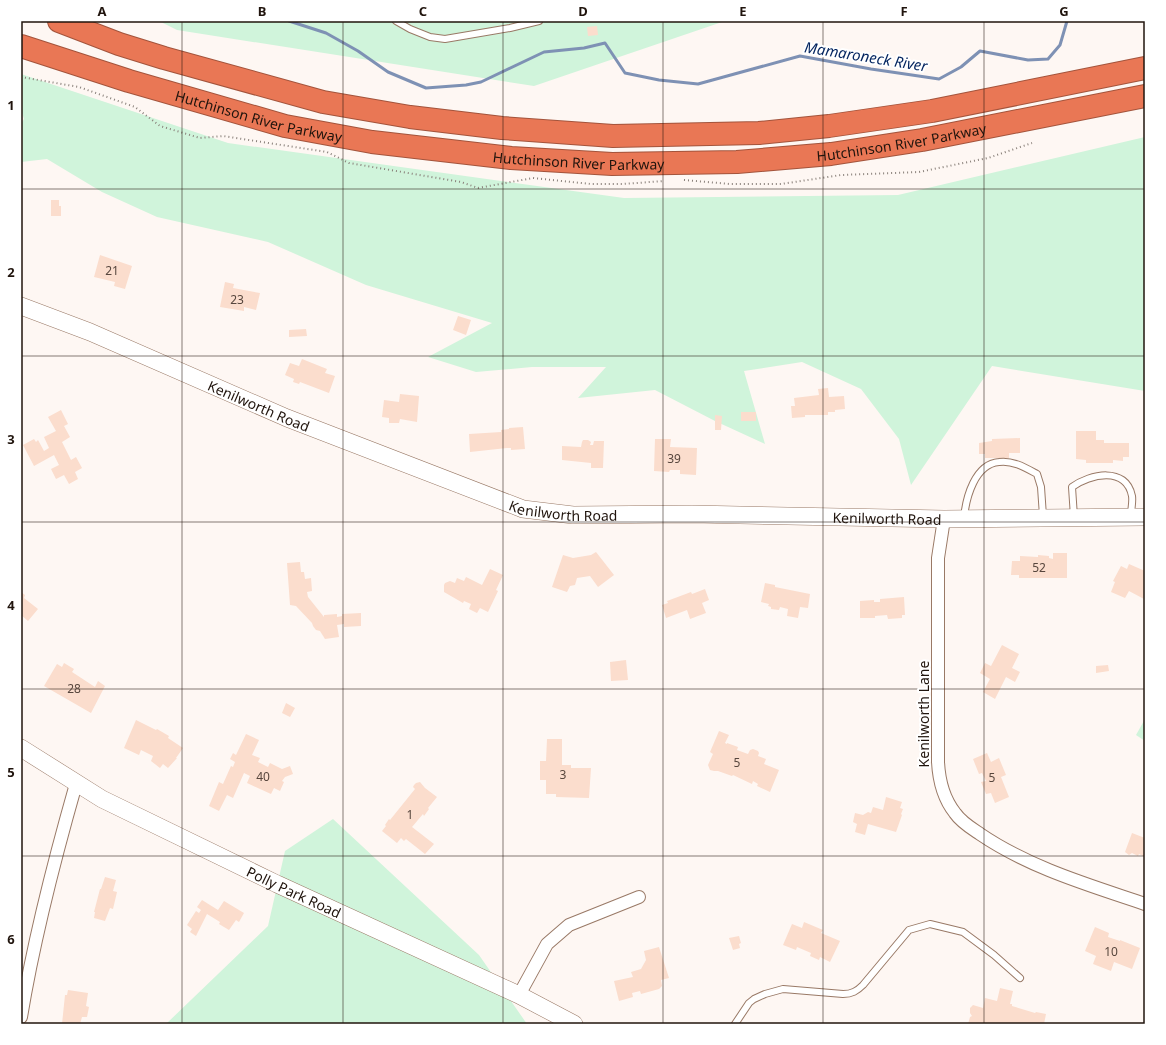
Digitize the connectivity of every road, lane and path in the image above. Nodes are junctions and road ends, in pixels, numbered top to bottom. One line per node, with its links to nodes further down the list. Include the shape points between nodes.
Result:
1 (59, 21): 8 (highway, Hutchinson River Parkway, via 119,44)
2 (91, 21): 8 (highway, via 154,49)
3 (396, 21): 4 (lane, via 430,37 445,39)
4 (539, 21)
5 (21, 46): 9 (highway, Hutchinson River Parkway)
6 (21, 56): 9 (highway)
7 (1145, 68): 8 (highway, Hutchinson River Parkway, via 932,111 858,122 759,132 634,136 502,128 410,117 324,102)
8 (230, 77)
9 (129, 81): 10 (highway, Hutchinson River Parkway, via 285,126 372,142 511,158 612,164 737,162 830,154 922,140)
10 (1145, 96)
11 (21, 306): 15 (street, Kenilworth Road, via 90,332 287,418 523,509 573,515 692,514)
12 (1074, 517): 13 (street, Kenilworth Road); 13 (lane, via 1072,487 1081,480 1110,476 1123,479); 14 (street, Kenilworth Road)
13 (1138, 517)
14 (1043, 518): 16 (street, Kenilworth Road); 16 (lane, via 1041,487 1037,474 1017,464 999,462 985,467 974,480 965,504)
15 (944, 519): 16 (street, Kenilworth Road); 20 (street, Kenilworth Lane, via 938,558 938,762 939,779 947,801 955,815 967,825 1022,858 1062,876)
16 (964, 519)
17 (21, 748): 18 (street, Polly Park Road)
18 (76, 784): 22 (street, Polly Park Road, via 277,884); 23 (street, via 57,853)
19 (639, 897): 22 (street, via 569,925 547,944)
20 (1145, 904)
21 (1020, 978): 25 (lane, via 963,932 930,924 909,930 857,991 843,994 777,990 749,1003)
22 (519, 995): 24 (street, Polly Park Road)
23 (21, 1017)
24 (574, 1024)
25 (735, 1024)

